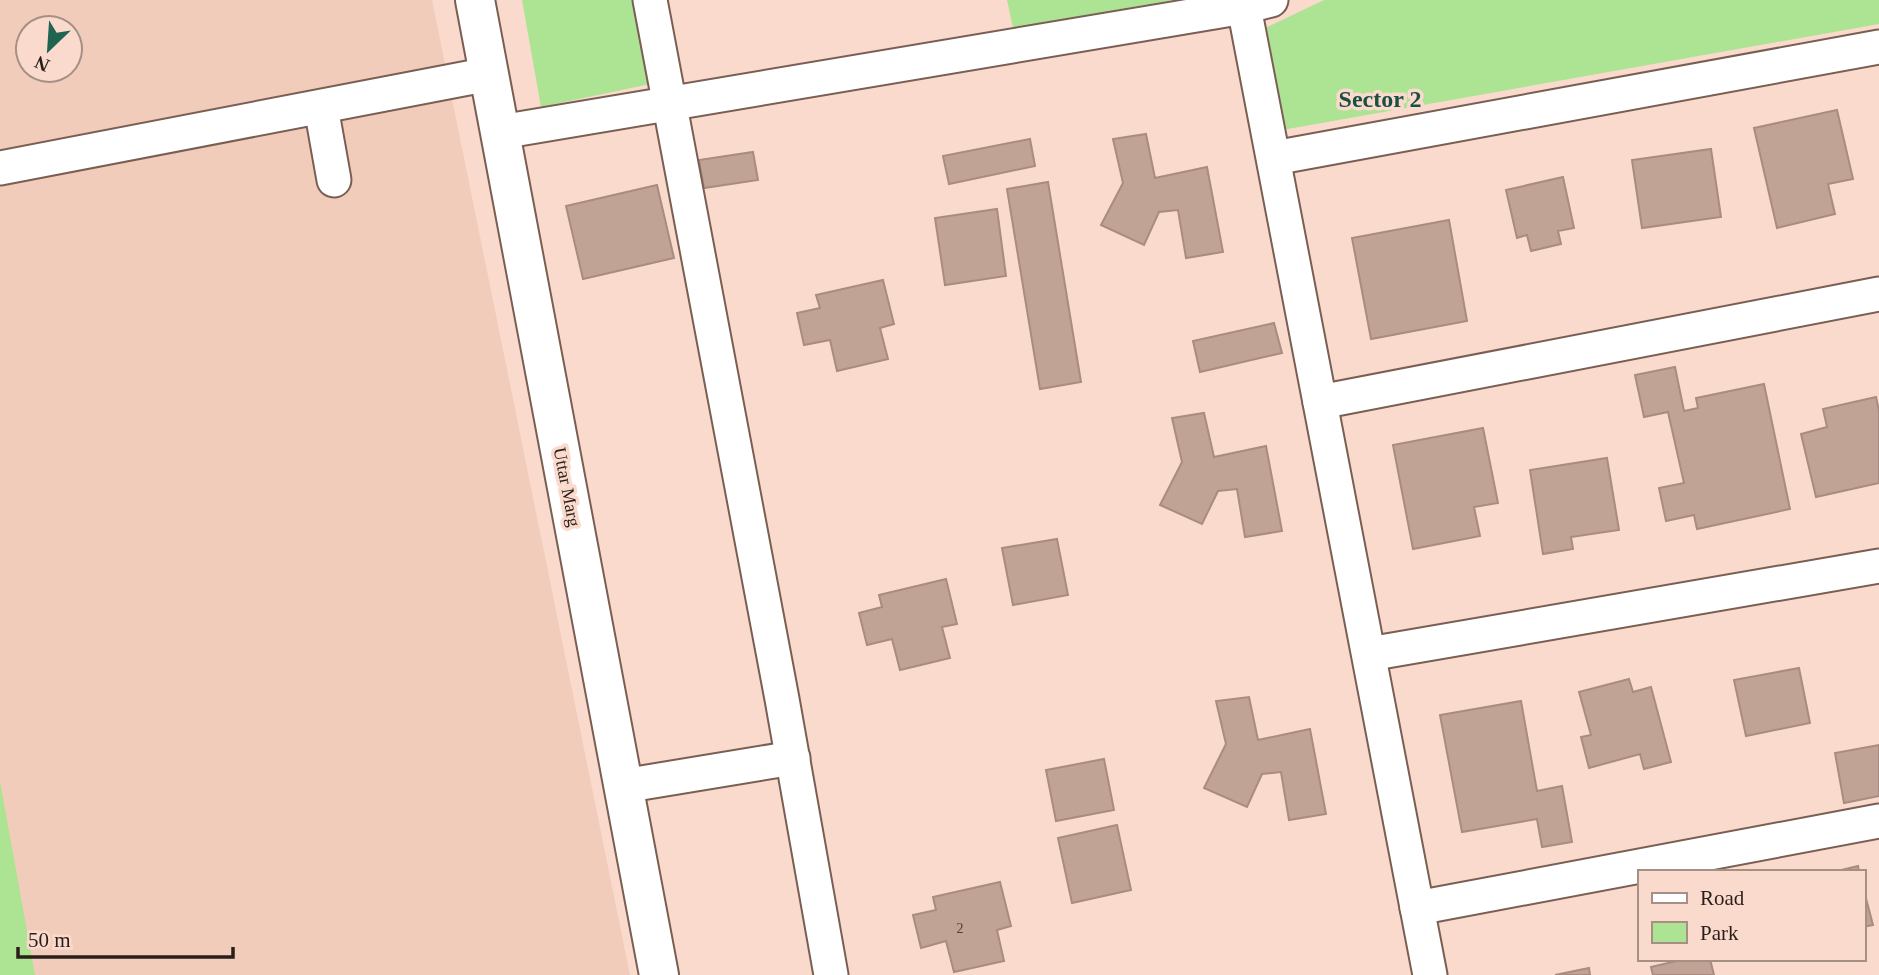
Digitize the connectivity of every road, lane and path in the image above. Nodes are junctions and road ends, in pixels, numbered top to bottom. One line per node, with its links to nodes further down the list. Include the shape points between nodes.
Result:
1 (475, 0): 5 (main road, Uttar Marg)
2 (650, 0): 6 (street)
3 (1258, 3): 6 (street); 9 (street)
4 (1879, 47): 9 (street)
5 (489, 75): 7 (street); 8 (main road, Uttar Marg)
6 (670, 103): 8 (street); 16 (street)
7 (320, 107): 10 (street); 11 (street)
8 (500, 132): 17 (main road, Uttar Marg)
9 (1274, 158): 13 (street)
10 (0, 169)
11 (334, 180)
12 (1879, 294): 13 (street)
13 (1320, 402): 15 (street)
14 (1879, 566): 15 (street)
15 (1369, 654): 19 (street)
16 (793, 758): 17 (street); 21 (street)
17 (623, 786): 20 (main road, Uttar Marg)
18 (1879, 821): 19 (street)
19 (1417, 908): 22 (street)
20 (659, 975)
21 (831, 975)
22 (1430, 975)

